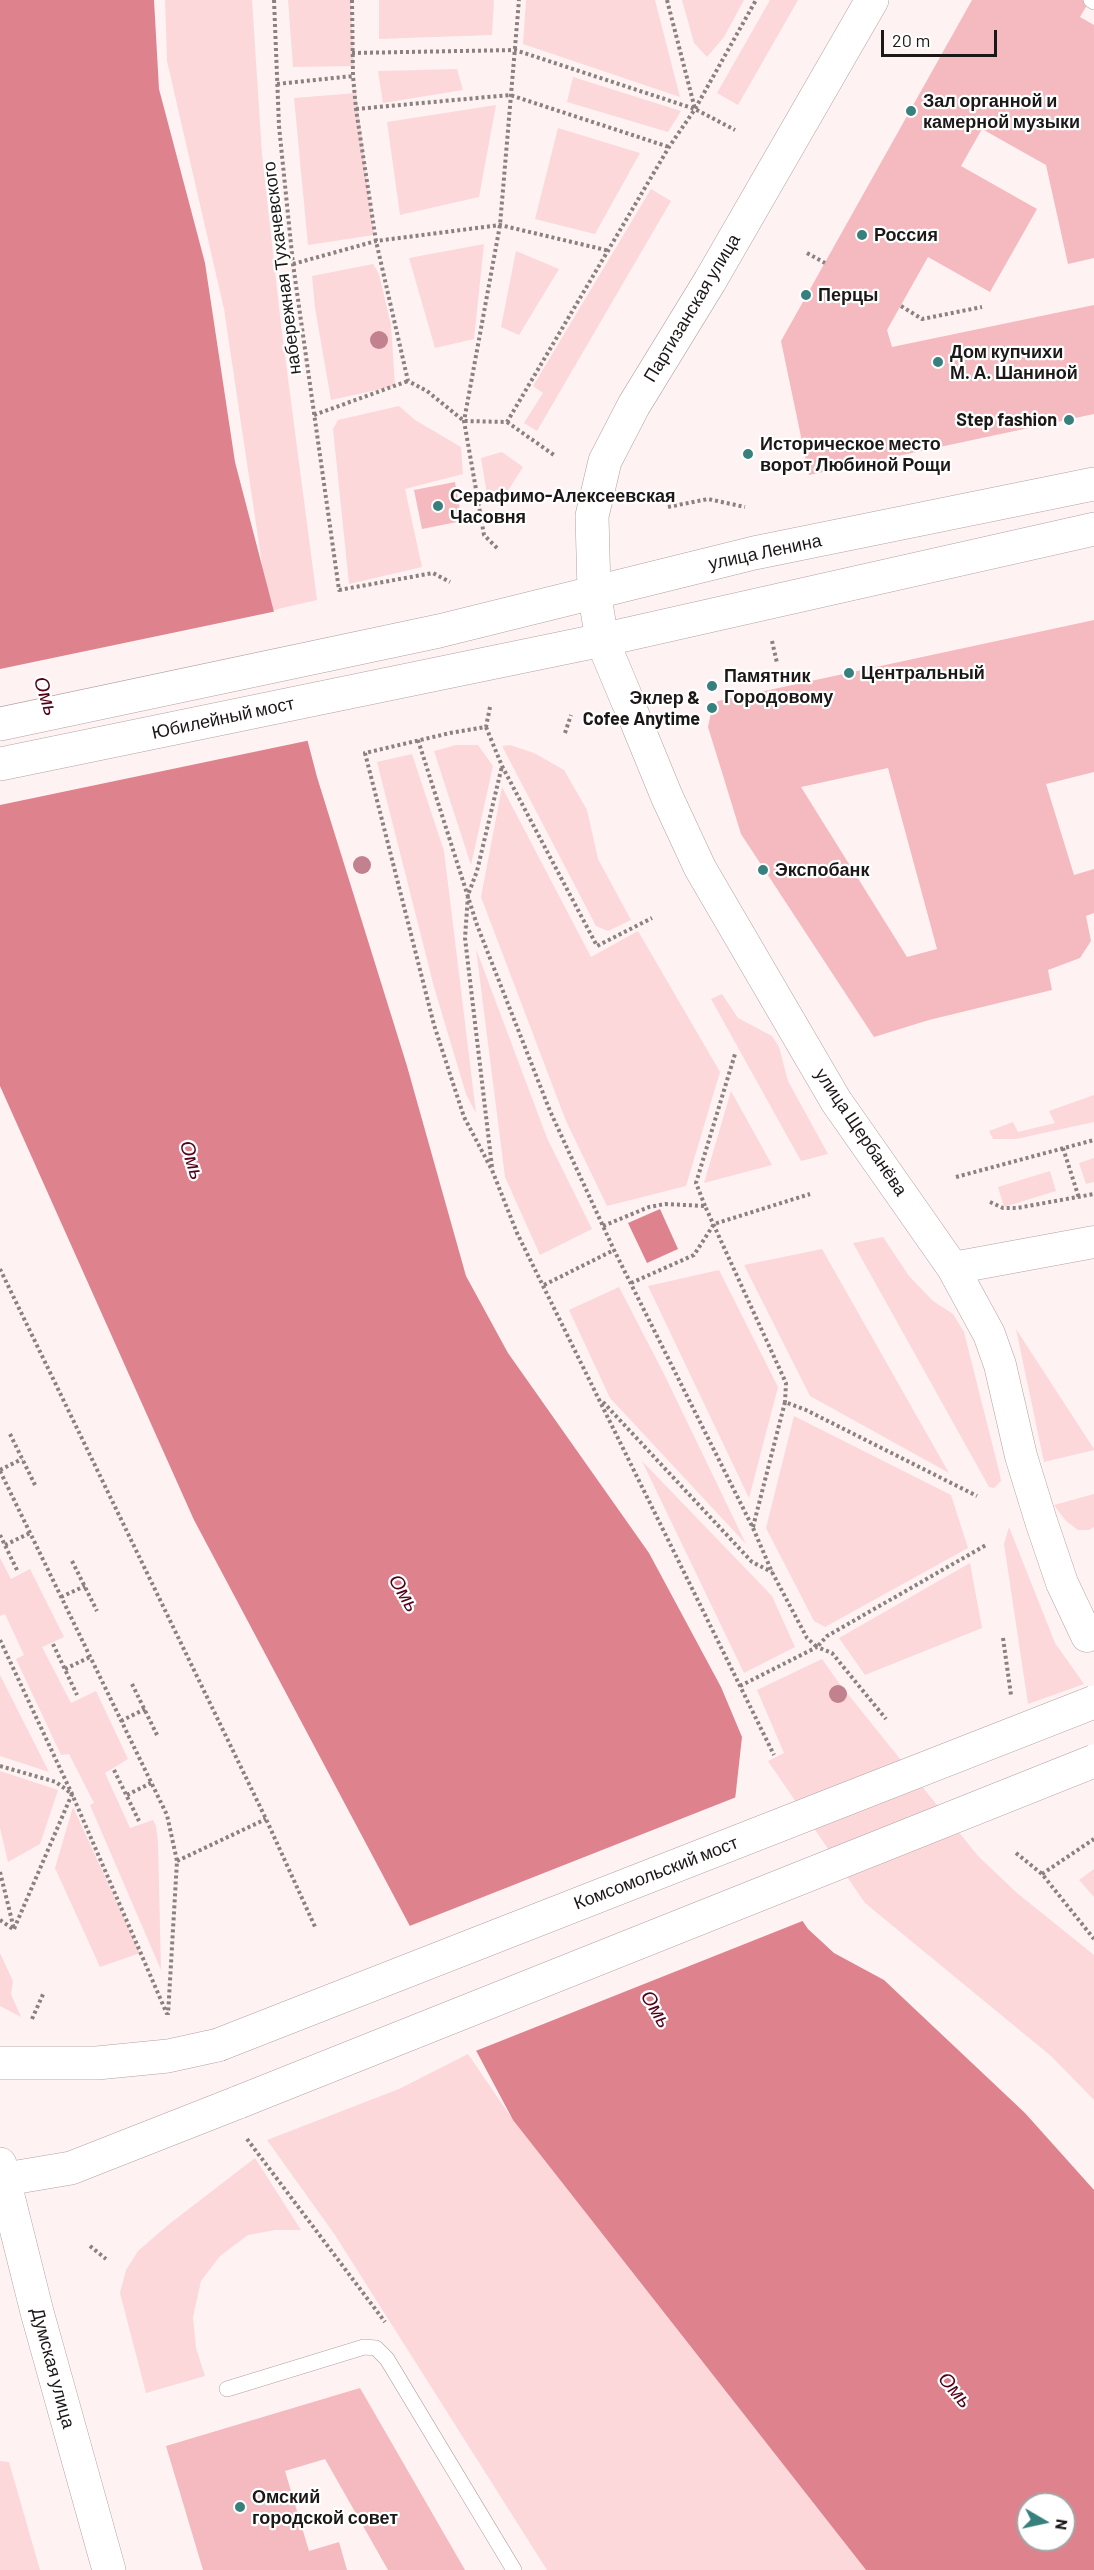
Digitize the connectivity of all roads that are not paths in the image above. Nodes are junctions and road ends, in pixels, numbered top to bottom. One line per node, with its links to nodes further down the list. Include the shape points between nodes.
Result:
1 (872, 0): 4 (main road, Партизанская улица, via 605,461 592,516)
2 (1094, 484): 4 (main road, улица Ленина)
3 (1094, 529): 5 (main road)
4 (594, 591): 5 (main road, Партизанская улица); 7 (main road, улица Ленина, via 439,630)
5 (602, 640): 6 (main road, улица Щербанёва); 8 (main road, Юбилейный мост)
6 (628, 702): 10 (street, улица Щербанёва, via 706,878 836,1101)
7 (0, 724)
8 (0, 764)
9 (1094, 1242): 10 (street)
10 (953, 1268): 11 (street, улица Щербанёва, via 989,1334 1041,1521 1062,1583)
11 (1087, 1636)
12 (1094, 1701): 14 (main road, Комсомольский мост, bridge, via 218,2045 168,2056 96,2063)
13 (1094, 1761): 15 (main road, bridge, via 71,2168)
14 (0, 2063)
15 (2, 2175): 17 (main road, Думская улица)
16 (226, 2389): 18 (lane, via 364,2348 376,2348 387,2359)
17 (109, 2570)
18 (514, 2570)

